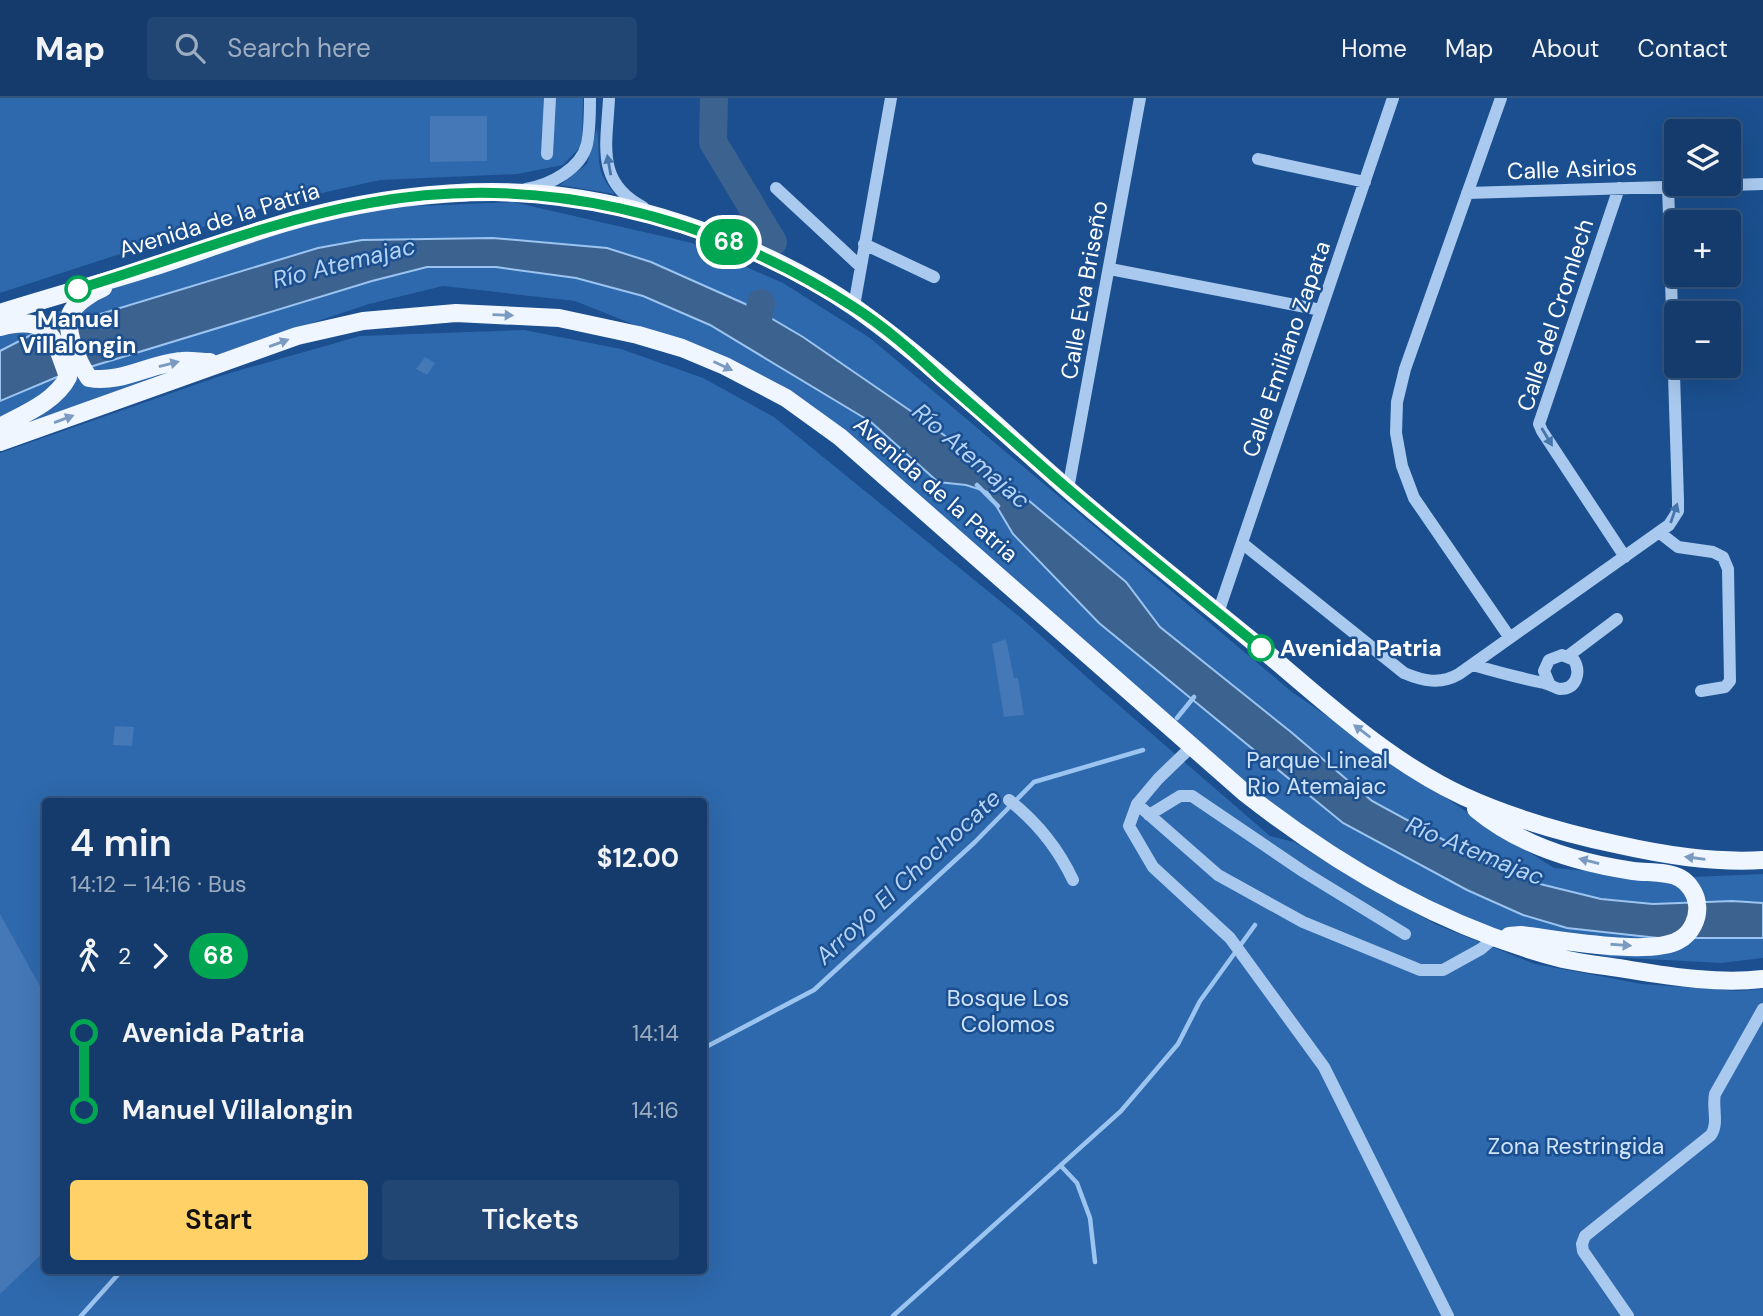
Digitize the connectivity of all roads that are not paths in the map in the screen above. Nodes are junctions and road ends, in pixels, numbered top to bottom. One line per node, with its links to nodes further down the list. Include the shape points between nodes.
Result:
1 (550, 98): 10 (street)
2 (590, 98): 8 (street)
3 (609, 98): 9 (street)
4 (891, 98): 22 (street)
5 (1140, 98): 25 (street, Calle Eva Briseño)
6 (1393, 98): 12 (street, Calle Emiliano Zapata)
7 (1501, 98): 19 (street)
8 (589, 126): 9 (street); 18 (street, via 587,146 566,172 534,187)
9 (608, 127): 21 (street, one-way to 9, via 619,190 606,162)
10 (547, 154)
11 (1258, 159): 12 (street)
12 (1365, 182): 28 (street, Calle Emiliano Zapata)
13 (1741, 184): 14 (street, Calle Asirios)
14 (1763, 184)
15 (1664, 186): 17 (street, Calle Asirios)
16 (776, 188): 24 (street)
17 (1619, 188): 19 (street, Calle Asirios); 37 (street, Calle del Cromlech, one-way to 37, via 1539,424)
18 (501, 193): 21 (main road, Avenida de la Patria, via 543,194 619,206); 23 (main road, Avenida de la Patria, via 421,196 359,205 269,228)
19 (1467, 193): 40 (street, via 1405,369 1396,433 1414,498)
20 (1668, 196): 35 (street, one-way to 20, via 1675,518 1678,500)
21 (675, 223): 27 (main road, Avenida de la Patria, via 783,265)
22 (864, 244): 24 (street); 26 (street)
23 (153, 267): 29 (main road, Avenida de la Patria); 31 (main road, one-way to 31, via 96,290 71,312 74,347 83,370 98,380 180,361)
24 (860, 267): 27 (street)
25 (1110, 269): 28 (street); 34 (street, Calle Eva Briseño)
26 (934, 277)
27 (854, 306): 34 (main road, Avenida de la Patria)
28 (1321, 310): 36 (street, Calle Emiliano Zapata)
29 (0, 313)
30 (0, 327): 32 (main road, via 19,321 49,332 68,377 62,388)
31 (220, 363): 33 (main road, Avenida de la Patria, one-way to 31); 45 (main road, Avenida de la Patria, one-way to 45, via 297,336 363,321 456,313 559,317 682,348 786,398 840,437)
32 (0, 427)
33 (0, 442)
34 (1068, 489): 38 (main road, Avenida de la Patria)
35 (1660, 533): 37 (street); 44 (street, via 1678,547 1723,557 1728,569 1730,681 1725,687)
36 (1242, 543): 38 (street, Calle Emiliano Zapata); 42 (street, via 1404,673 1440,681)
37 (1625, 557): 40 (street)
38 (1218, 613): 46 (main road, Avenida de la Patria, one-way to 38, via 1362,732)
39 (1617, 619): 41 (street)
40 (1510, 638): 42 (street)
41 (1568, 656): 43 (street, via 1549,660 1544,671); 43 (street, via 1577,666 1577,679 1561,689)
42 (1473, 665): 43 (street)
43 (1549, 683)
44 (1701, 691)
45 (1192, 746): 48 (street); 53 (main road, Avenida de la Patria, via 1275,817 1357,872)
46 (1460, 795): 50 (main road, Avenida de la Patria, one-way to 46, via 1705,860 1616,845 1534,823); 53 (main road, one-way to 46, via 1665,945 1689,932 1697,905 1682,878 1557,853 1505,829)
47 (1009, 800): 51 (street, via 1062,856)
48 (1137, 804): 49 (street); 56 (street, via 1129,825 1153,867 1230,938 1324,1067)
49 (1150, 815): 52 (street, via 1180,796 1192,796); 53 (street, via 1218,875 1303,922 1420,970 1443,970)
50 (1763, 860)
51 (1073, 880)
52 (1405, 934)
53 (1495, 937): 54 (main road, Avenida de la Patria, via 1564,959 1674,978)
54 (1763, 979)
55 (1763, 1009): 57 (street, via 1714,1094 1715,1129 1711,1135 1585,1236 1583,1251)
56 (1448, 1316)
57 (1628, 1316)

